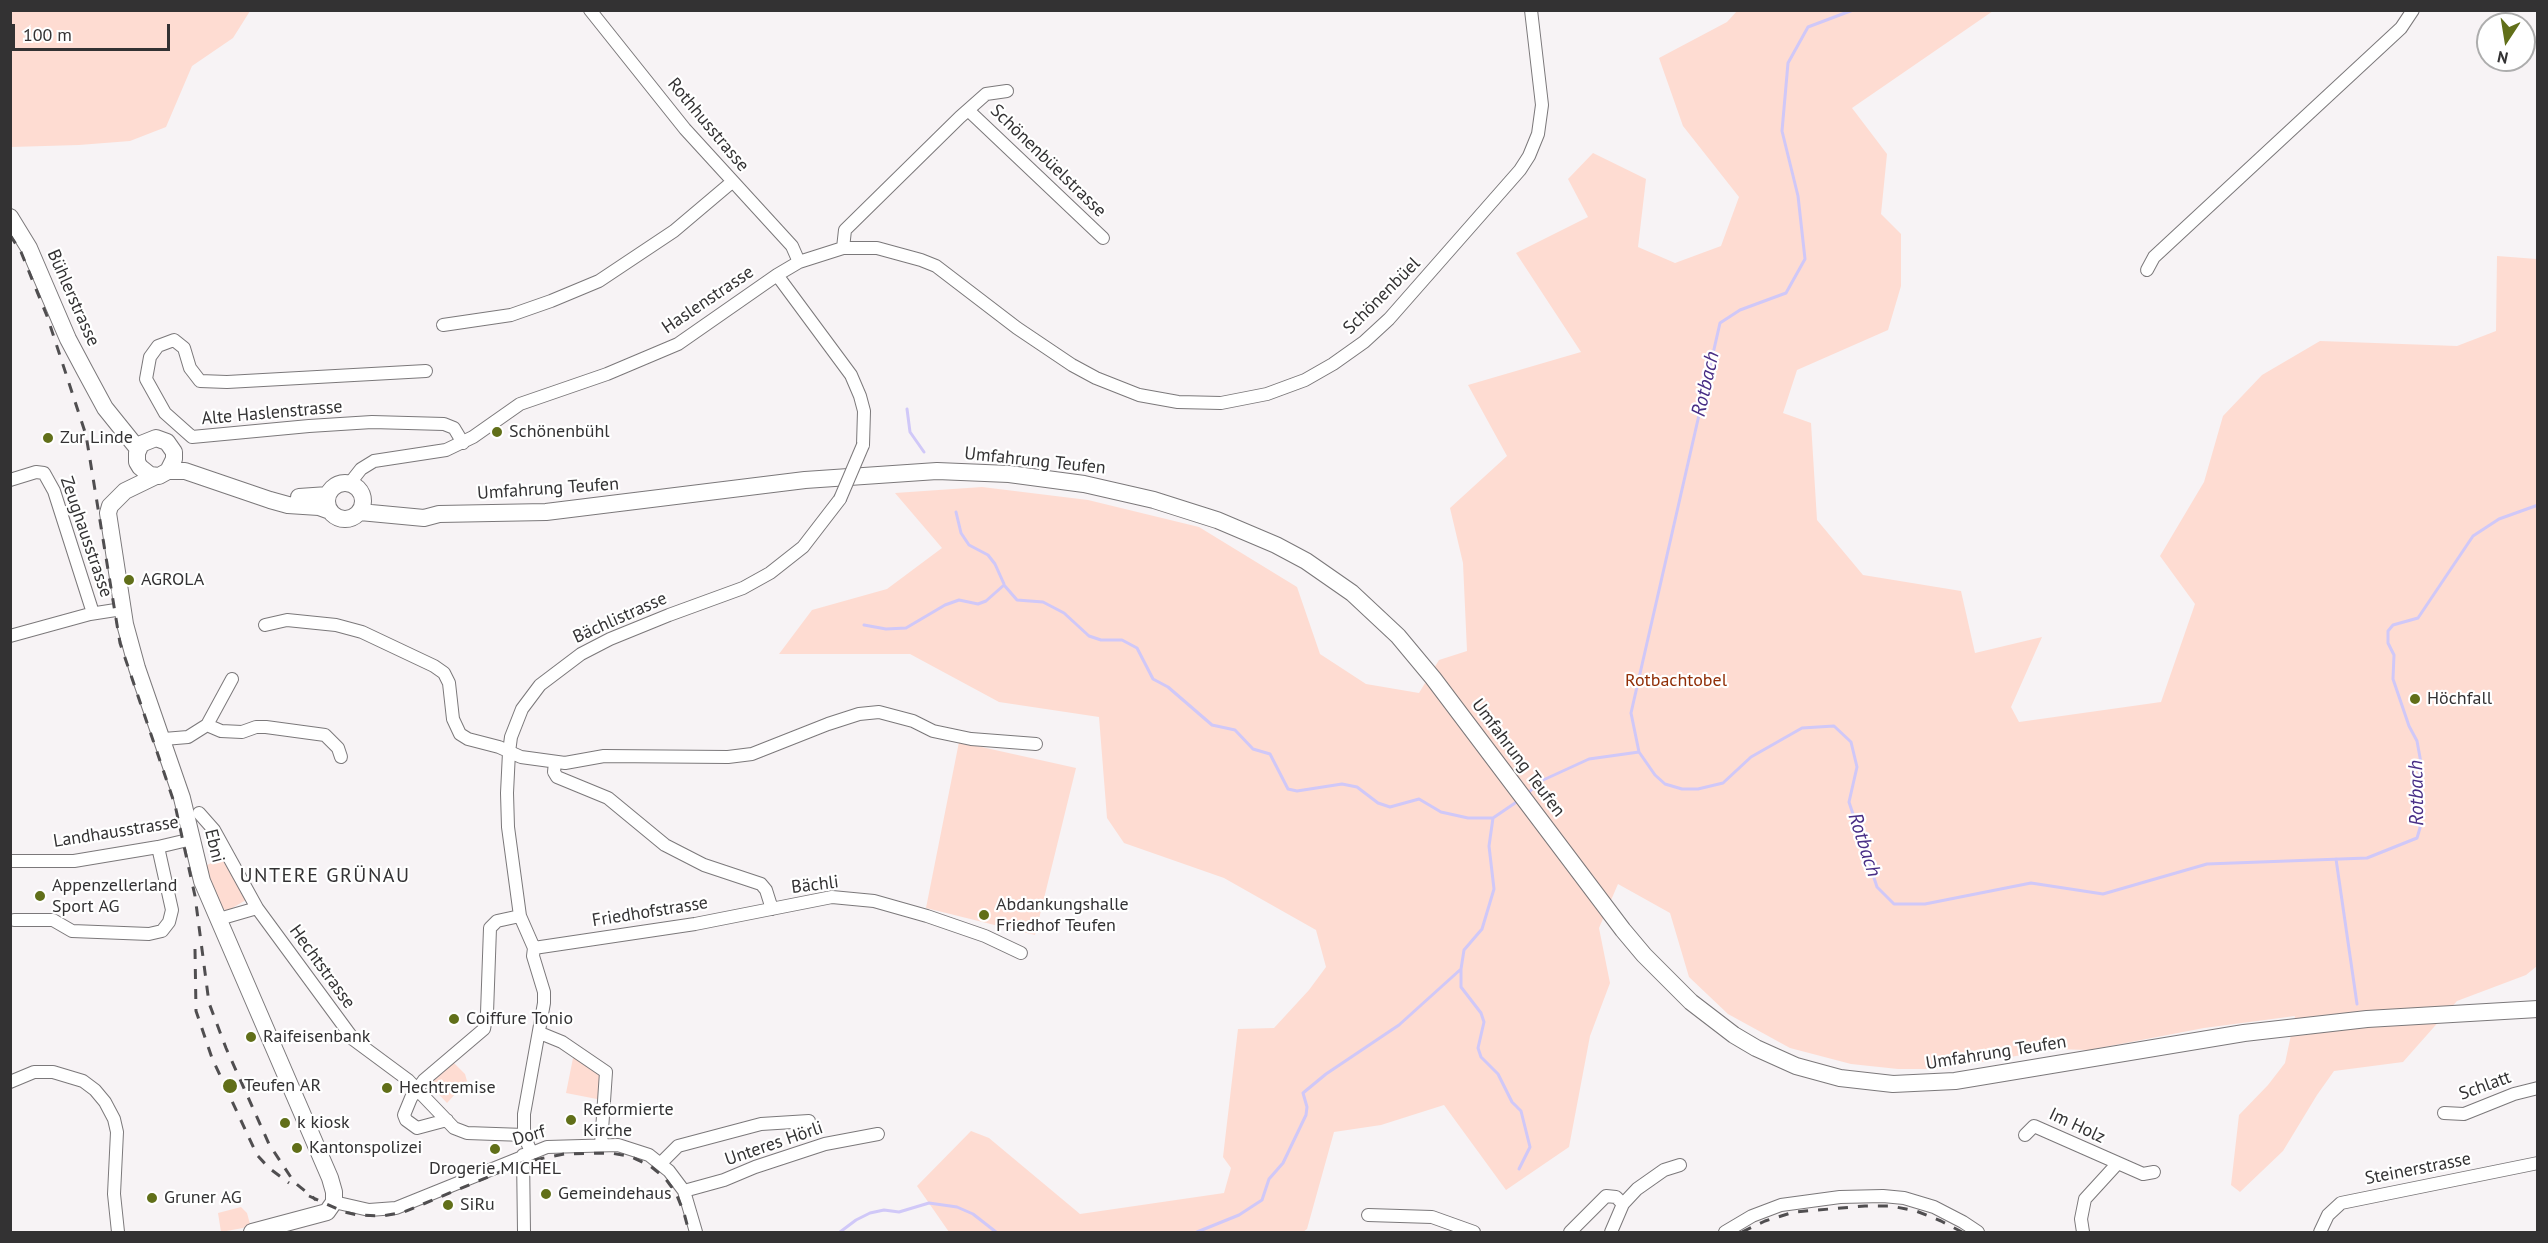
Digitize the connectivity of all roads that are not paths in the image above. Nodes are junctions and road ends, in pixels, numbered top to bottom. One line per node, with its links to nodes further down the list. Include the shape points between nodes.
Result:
1 (590, 10): 6 (street, Rothhusstrasse)
2 (1531, 10): 14 (street, Schönenbüel, via 1542,105 1538,134 1529,156 1412,295 1364,342 1333,364 1305,380 1259,396 1221,403 1178,402 1115,386)
3 (2413, 10): 11 (street, via 2401,28 2154,257)
4 (1007, 91): 5 (street, Schönenbüelstrasse, via 986,94)
5 (968, 110): 8 (street, Schönenbüelstrasse); 9 (street, Schönenbüelstrasse, via 845,230)
6 (732, 182): 10 (street, Rothhusstrasse, via 792,246); 13 (street, via 674,231 599,281 511,315)
7 (10, 217): 17 (main road, Bühlerstrasse, via 29,248 68,339 100,394 135,429)
8 (1103, 238)
9 (843, 248): 10 (street, Haslenstrasse); 14 (street, Haslenstrasse, via 877,248 936,266)
10 (799, 262): 12 (street, Haslenstrasse)
11 (2147, 270)
12 (777, 275): 16 (street, Haslenstrasse, via 678,344 520,404); 34 (street, Bächlistrasse, bridge, via 851,375 860,396 864,411 863,445 840,500 803,547 770,573 725,595 610,639 559,669 540,685 522,709)
13 (443, 325)
14 (1047, 349)
15 (426, 370): 16 (street, Alte Haslenstrasse, via 200,381 190,368 184,348 174,340 158,346 150,357 146,379 165,413 192,437 309,426 444,424 454,428)
16 (464, 443): 21 (street, Haslenstrasse, via 428,454 374,461 360,469)
17 (142, 450): 18 (main road, via 162,439); 19 (main road, via 144,472); 22 (main road, Ebni)
18 (174, 452): 19 (main road, via 174,459); 23 (main road, via 190,462 268,490)
19 (162, 473): 22 (main road, Ebni); 23 (main road, via 185,471 288,505 319,507)
20 (10, 480): 27 (street, Zeughausstrasse, via 44,472 54,491)
21 (356, 488): 23 (main road, via 337,485); 24 (main road, via 364,500); 25 (main road, Umfahrung Teufen, via 388,505)
22 (125, 491): 26 (main road, Ebni, via 115,499 108,513)
23 (329, 503): 24 (main road, via 339,519 351,519)
24 (360, 512): 25 (main road, Umfahrung Teufen, via 424,518)
25 (439, 514): 48 (main road, Umfahrung Teufen, via 579,509 805,480 937,471 1028,476 1120,491 1234,527 1306,561 1377,616 1433,678 1644,955 1691,1002 1734,1035 1776,1058 1818,1073 1865,1082 1925,1084 2244,1033)
26 (122, 609): 27 (street); 32 (main road, Ebni, via 137,668)
27 (93, 613): 29 (street)
28 (264, 625): 34 (street, via 287,620 336,625 362,632 434,666 449,683 453,718 460,734)
29 (10, 636)
30 (232, 679): 31 (street)
31 (207, 725): 32 (street, via 188,737); 35 (street, via 222,732 266,727 325,735 338,747)
32 (164, 740): 38 (main road, Ebni)
33 (1036, 744): 36 (street, via 971,740 879,712 828,724 752,754 604,756 565,764)
34 (509, 752): 36 (street, via 521,758); 43 (street, Bächlistrasse, via 508,827)
35 (341, 757)
36 (555, 762): 42 (street, Bächli, via 556,777 608,798 665,845 704,865 761,884)
37 (199, 813): 41 (street, Hechtstrasse, via 214,830)
38 (192, 839): 39 (street, Landhausstrasse); 44 (main road, Ebni, via 202,881)
39 (158, 847): 40 (street, Landhausstrasse, via 74,861); 45 (street, via 172,910 162,931 72,932 53,920)
40 (10, 861)
41 (257, 908): 44 (street); 51 (street, Hechtstrasse, via 354,1040)
42 (772, 909): 46 (street, Friedhofstrasse); 47 (street, Bächli, via 832,897 874,901 956,926)
43 (520, 916): 46 (street, Bächlistrasse); 51 (street, via 497,921 490,928 486,1024 479,1035)
44 (219, 919): 67 (main road, Ebni, via 330,1178)
45 (14, 920)
46 (534, 948): 49 (street, Bächlistrasse, via 544,992)
47 (1021, 953)
48 (2538, 1008)
49 (540, 1033): 57 (street, Bächlistrasse, via 528,1089); 59 (street, via 562,1042 606,1072)
50 (10, 1082): 70 (street, via 34,1072 53,1072 83,1081 105,1102 117,1132 114,1194)
51 (417, 1088): 54 (street, Hechtstrasse); 54 (street, via 405,1112 406,1120 417,1128)
52 (2538, 1088): 53 (street, Schlatt, via 2464,1114)
53 (2444, 1113)
54 (447, 1120): 57 (street, Hechtstrasse, via 467,1133)
55 (809, 1121): 61 (street, via 761,1124 678,1146)
56 (878, 1134): 66 (street, Unteres Hörli, via 825,1144)
57 (524, 1135): 60 (street, Bächlistrasse)
58 (2025, 1135): 63 (street, Im Holz, via 2034,1126)
59 (601, 1145): 60 (street, Dorf, via 547,1147); 61 (street, Dorf, via 638,1150)
60 (527, 1154): 67 (street, Dorf, via 396,1208 369,1210); 72 (street)
61 (660, 1163): 66 (street, Dorf)
62 (2538, 1163): 80 (street, Steinerstrasse, via 2341,1203 2328,1215)
63 (2117, 1164): 65 (street, Im Holz, via 2143,1174); 79 (street, Im Holz, via 2085,1199 2081,1219)
64 (1680, 1165): 68 (street, via 1649,1178)
65 (2154, 1172)
66 (684, 1191): 73 (street, Dorf)
67 (334, 1202): 71 (main road, via 322,1214)
68 (1623, 1204): 75 (street, via 1616,1197 1606,1196); 76 (street)
69 (1368, 1215): 74 (street, via 1432,1216)
70 (118, 1233)
71 (252, 1233)
72 (525, 1233)
73 (696, 1233)
74 (1474, 1233)
75 (1570, 1233)
76 (1611, 1233)
77 (1725, 1233): 78 (street, via 1752,1216 1781,1205 1883,1196 1935,1207)
78 (1978, 1233)
79 (2084, 1233)
80 (2320, 1233)

